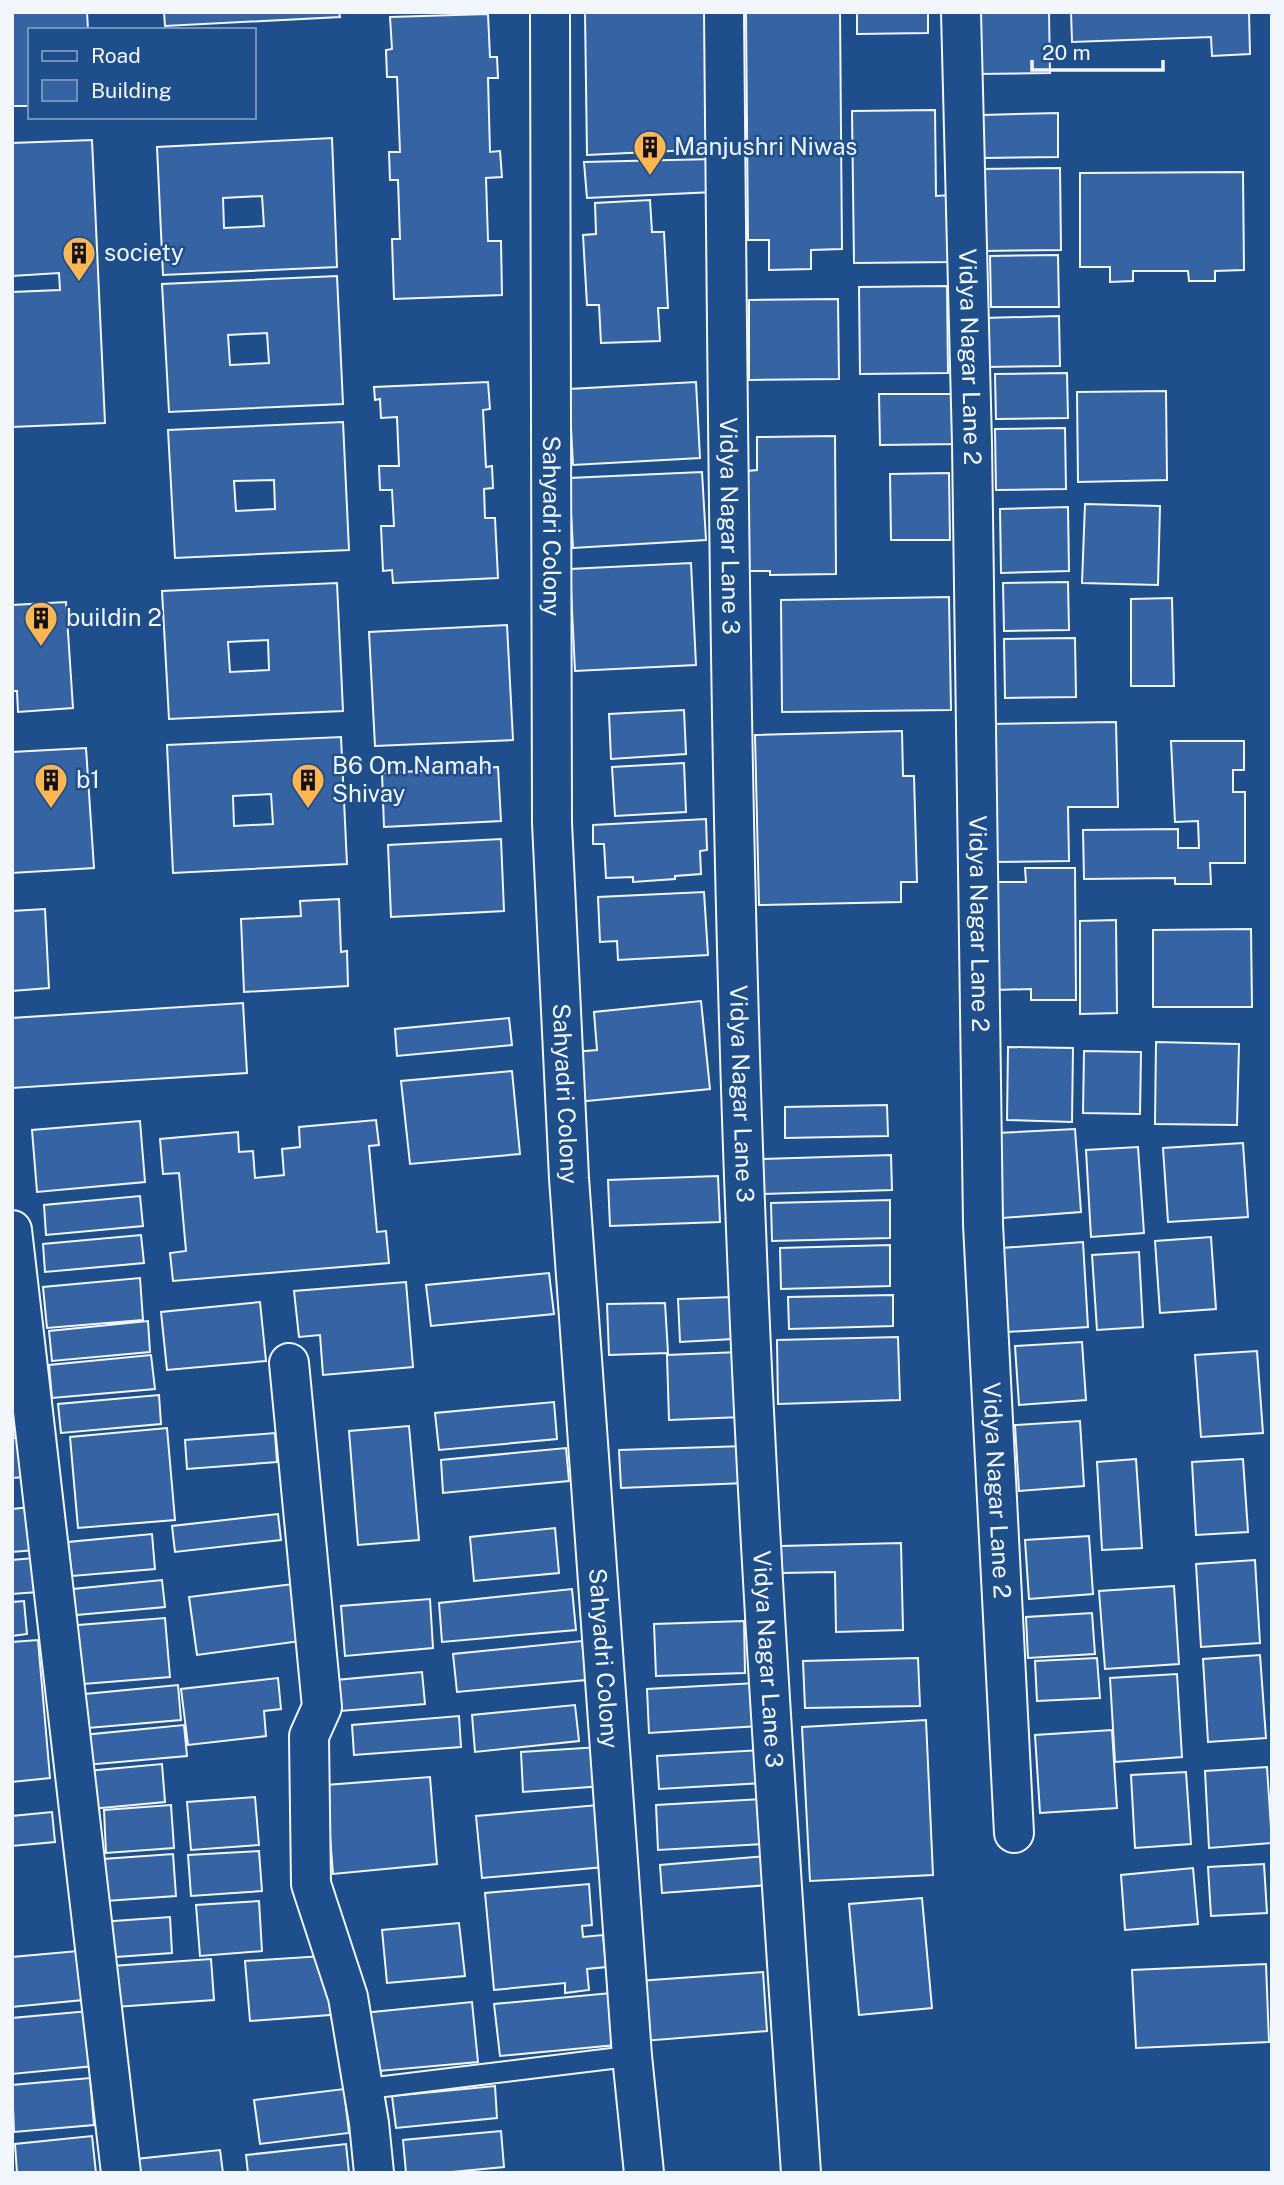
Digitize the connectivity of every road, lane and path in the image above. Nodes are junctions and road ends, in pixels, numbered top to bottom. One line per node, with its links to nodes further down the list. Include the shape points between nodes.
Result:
1 (550, 12): 7 (street, Sahyadri Colony, via 552,823 569,1178)
2 (724, 12): 12 (street, Vidya Nagar Lane 3, via 732,734 746,1229 769,1700)
3 (961, 12): 6 (street, Vidya Nagar Lane 2, via 983,1224)
4 (12, 1230): 9 (street)
5 (289, 1363): 8 (street, via 322,1707 309,1736 311,1884 348,1997)
6 (1014, 1833)
7 (632, 2056): 8 (lane); 11 (street, Sahyadri Colony)
8 (364, 2089): 10 (street)
9 (121, 2173)
10 (373, 2173)
11 (644, 2173)
12 (801, 2173)

